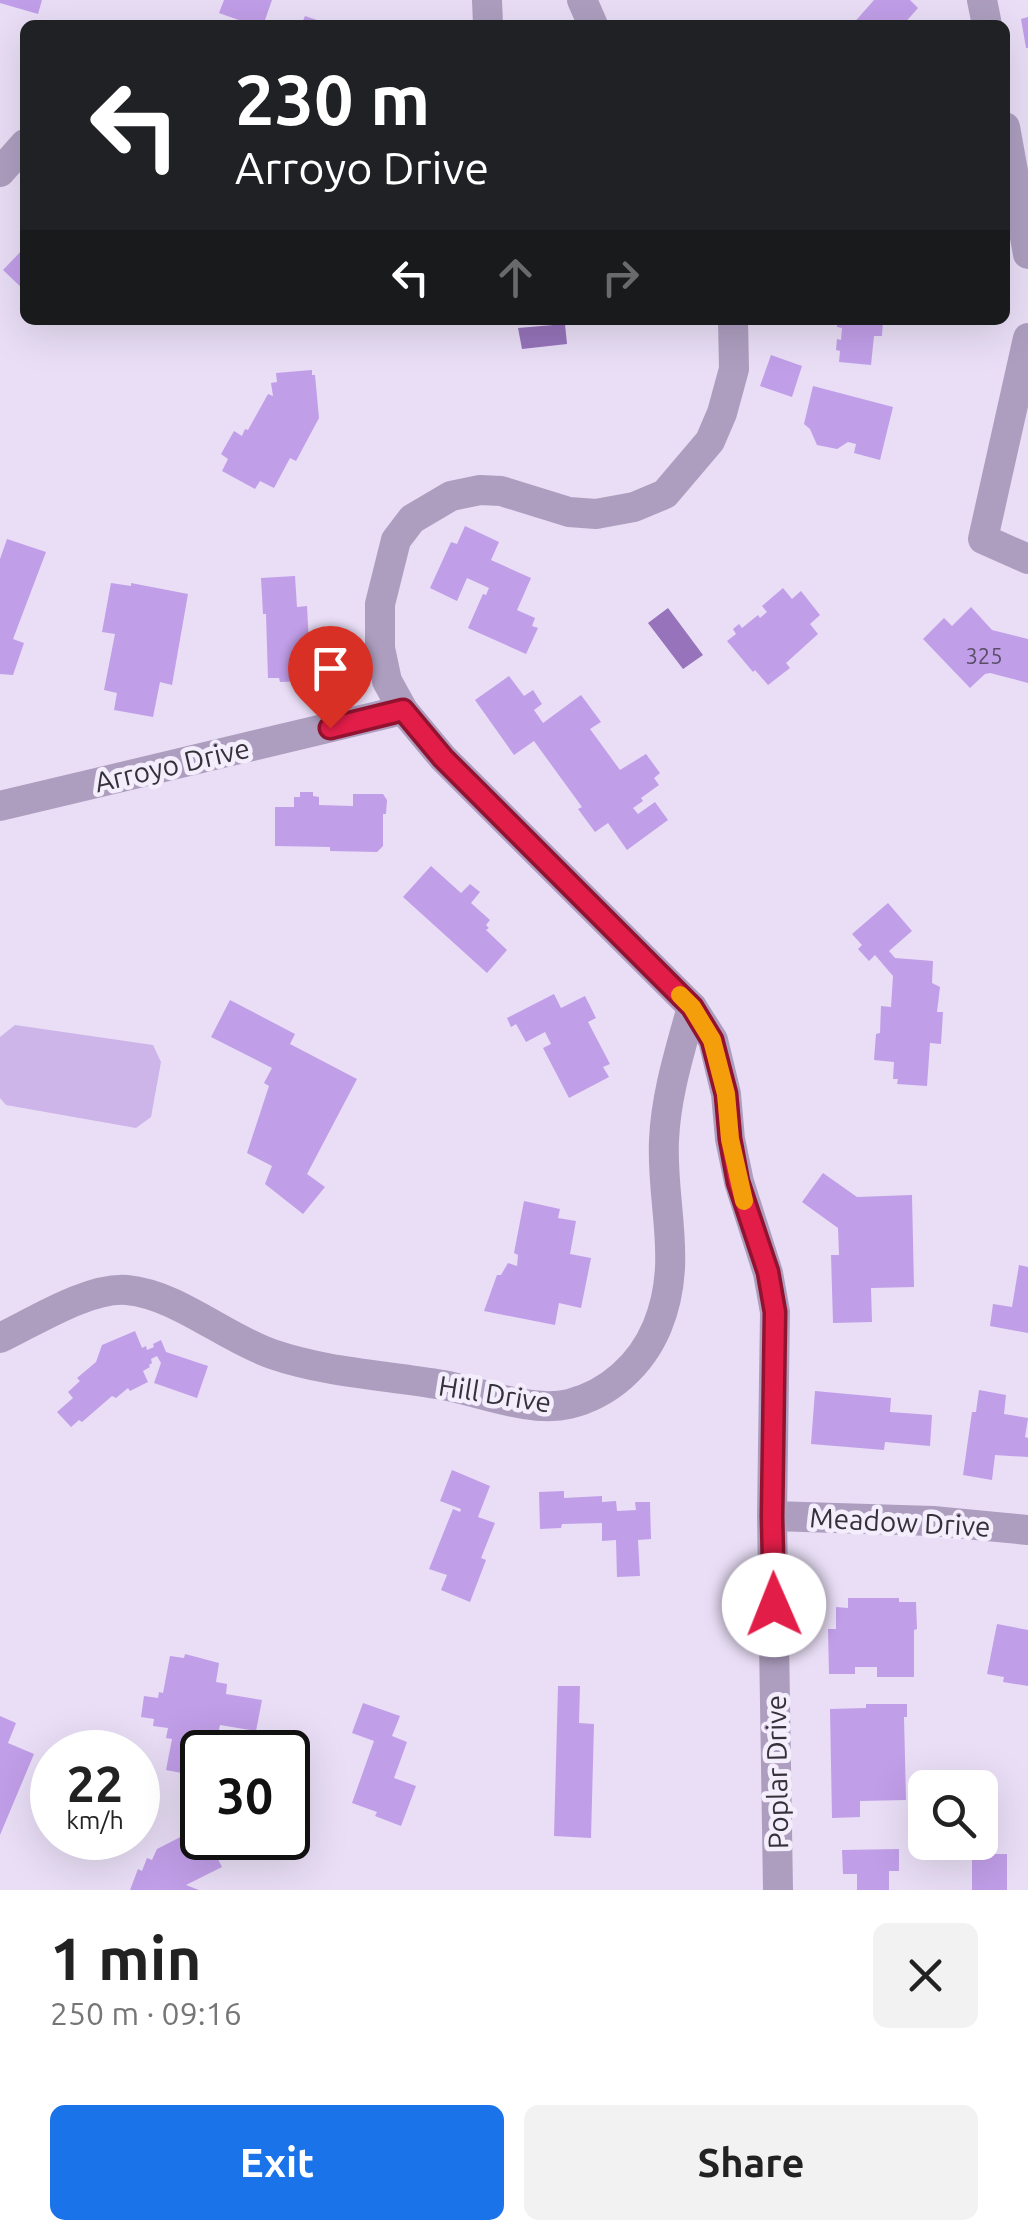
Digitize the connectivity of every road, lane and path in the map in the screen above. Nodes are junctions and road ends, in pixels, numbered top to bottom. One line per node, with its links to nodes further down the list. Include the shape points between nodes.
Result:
1 (20, 150): 3 (street)
2 (1010, 155): 4 (street)
3 (0, 172)
4 (1028, 254)
5 (732, 325): 8 (street, Poplar Drive, via 734,369 722,413 710,441 665,494 596,514 480,490 451,496 412,519 396,540 380,604 387,681)
6 (1028, 338): 7 (street, via 983,539)
7 (1028, 559)
8 (403, 710): 9 (street, Arroyo Drive); 10 (street, Poplar Drive)
9 (0, 806)
10 (692, 1007): 11 (street, Hill Drive, via 667,1101 664,1183 672,1267 666,1301 634,1365 593,1396 544,1406 310,1365 270,1354 146,1294 122,1290 73,1303); 12 (street, Poplar Drive, via 712,1040 738,1182 775,1312)
11 (0, 1338)
12 (772, 1516): 13 (street, Meadow Drive); 14 (street, Poplar Drive)
13 (1028, 1530)
14 (778, 1890)

